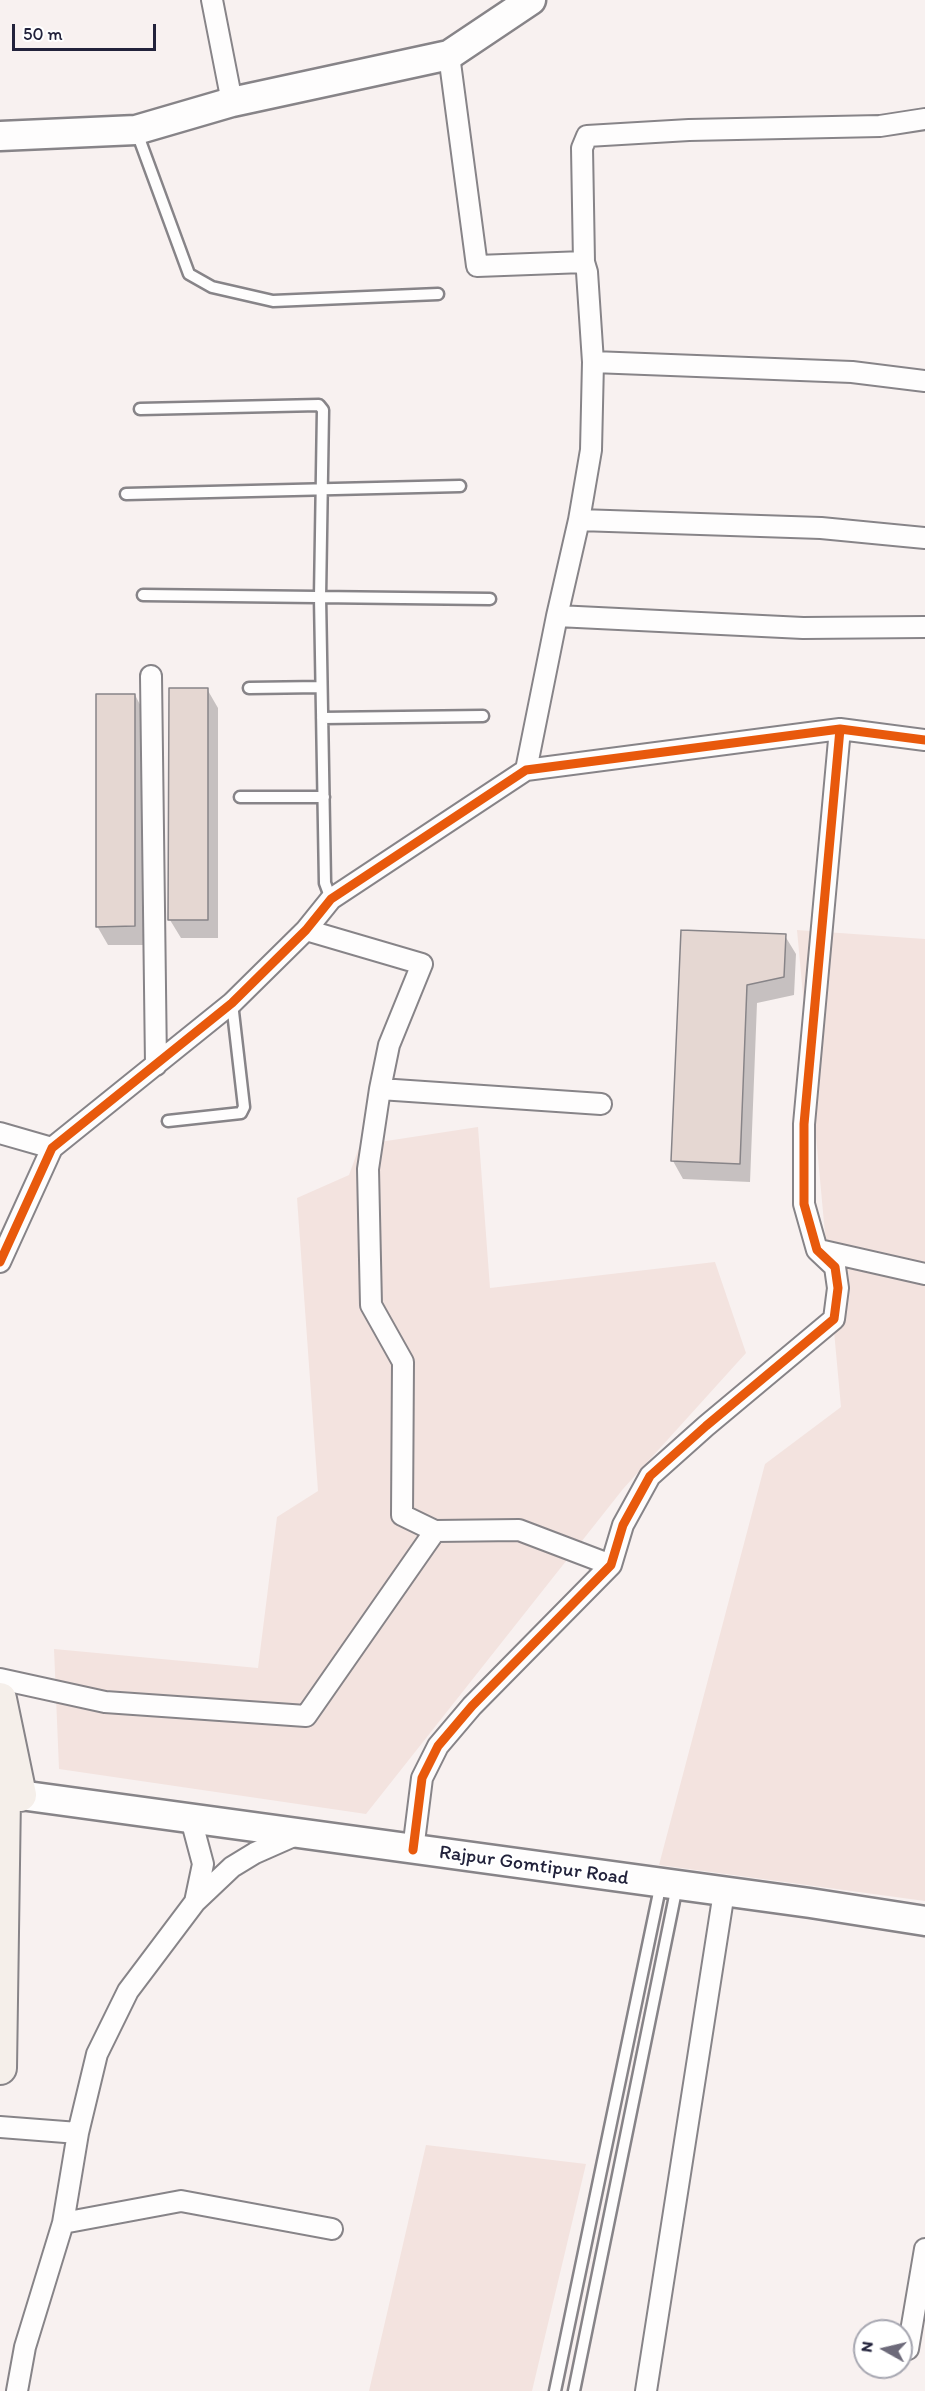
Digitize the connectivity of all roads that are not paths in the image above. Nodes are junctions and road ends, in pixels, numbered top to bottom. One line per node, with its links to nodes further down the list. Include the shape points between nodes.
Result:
1 (212, 0): 4 (street)
2 (531, 0): 3 (main road)
3 (449, 56): 4 (main road); 8 (street, via 477,266)
4 (232, 102): 6 (main road)
5 (925, 119): 8 (street, via 880,126 587,136 582,148)
6 (136, 130): 7 (main road); 9 (lane, via 189,274 212,287 273,301)
7 (0, 136)
8 (584, 262): 10 (street)
9 (438, 294)
10 (593, 362): 11 (street, via 852,372); 16 (street, via 591,450)
11 (925, 381)
12 (140, 409): 14 (lane, via 319,405 323,410)
13 (460, 486): 14 (lane)
14 (322, 490): 15 (lane); 19 (lane)
15 (126, 494)
16 (579, 520): 17 (street, via 821,528); 21 (street)
17 (925, 538)
18 (143, 595): 19 (lane)
19 (320, 597): 20 (lane); 24 (lane)
20 (490, 599)
21 (557, 616): 22 (street, via 802,628); 30 (street)
22 (925, 627)
23 (151, 676): 36 (street)
24 (321, 687): 25 (lane); 27 (lane)
25 (249, 688)
26 (483, 716): 27 (lane)
27 (322, 718): 32 (lane)
28 (840, 729): 29 (street); 30 (street); 42 (street, via 804,1124 804,1204)
29 (925, 740)
30 (526, 771): 33 (street)
31 (240, 797): 32 (lane)
32 (324, 797): 33 (lane, via 325,883)
33 (331, 899): 34 (street)
34 (306, 930): 35 (street); 37 (street, via 422,964 389,1046)
35 (232, 1003): 36 (street); 39 (lane, via 244,1107 241,1113)
36 (156, 1065): 41 (street)
37 (380, 1089): 38 (street); 45 (street, via 368,1169 371,1305 403,1362 402,1515)
38 (601, 1104)
39 (168, 1121)
40 (0, 1133): 41 (street)
41 (52, 1149): 43 (street)
42 (817, 1250): 44 (street); 46 (street, via 836,1267 834,1319 650,1476 623,1525)
43 (0, 1262)
44 (925, 1274)
45 (435, 1532): 46 (street, via 519,1530); 47 (street, via 306,1716 105,1702)
46 (611, 1565): 52 (street, via 472,1706 438,1746 422,1778)
47 (0, 1679)
48 (0, 1699): 49 (main road)
49 (6, 1791): 50 (main road, Rajpur Gomtipur Road); 59 (main road)
50 (191, 1819): 51 (main road, Rajpur Gomtipur Road); 55 (street, via 203,1864)
51 (298, 1834): 52 (main road, Rajpur Gomtipur Road); 55 (street, via 232,1868)
52 (413, 1850): 53 (main road, Rajpur Gomtipur Road)
53 (669, 1884): 54 (main road, Rajpur Gomtipur Road); 57 (lane); 58 (lane)
54 (724, 1892): 56 (main road, Rajpur Gomtipur Road); 73 (street)
55 (195, 1902): 61 (street, via 128,1991 97,2054)
56 (925, 1921)
57 (629, 2037): 58 (lane); 62 (lane)
58 (645, 2041): 63 (lane)
59 (0, 2068)
60 (0, 2127): 61 (street)
61 (78, 2133): 64 (street)
62 (608, 2139): 63 (lane); 66 (lane)
63 (625, 2142): 67 (lane)
64 (63, 2223): 65 (street, via 181,2201); 70 (street)
65 (332, 2229)
66 (588, 2235): 67 (lane); 71 (lane)
67 (605, 2238): 72 (lane)
68 (925, 2249): 69 (street)
69 (913, 2320)
70 (16, 2391)
71 (555, 2391)
72 (574, 2391)
73 (646, 2391)

